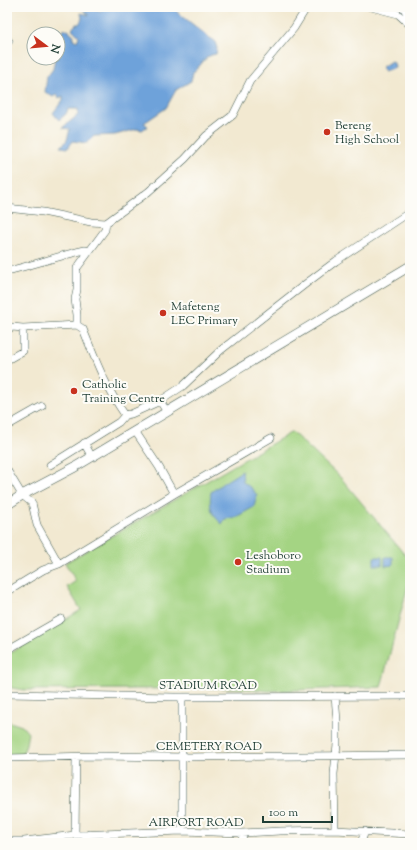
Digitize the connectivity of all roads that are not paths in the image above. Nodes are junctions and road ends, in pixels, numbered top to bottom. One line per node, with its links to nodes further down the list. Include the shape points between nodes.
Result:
1 (307, 7): 8 (street, via 294,28 250,81 233,115 206,136 148,192)
2 (371, 7): 5 (street, via 398,14)
3 (403, 7): 4 (street)
4 (410, 18)
5 (410, 25)
6 (7, 208): 8 (street)
7 (410, 212): 16 (street, via 308,282 221,350 183,386)
8 (106, 223): 9 (street, via 105,230)
9 (89, 251): 11 (street, via 50,258 45,262); 12 (street, via 77,268)
10 (410, 266): 18 (main road)
11 (7, 271)
12 (77, 325): 13 (street); 19 (street, via 83,329 101,374)
13 (23, 328): 14 (street); 15 (street, via 23,350)
14 (7, 330)
15 (7, 360)
16 (160, 401): 18 (street); 19 (street)
17 (42, 406): 20 (street)
18 (167, 412): 21 (main road)
19 (125, 415): 23 (street, via 119,422)
20 (7, 426)
21 (135, 431): 24 (main road); 27 (street)
22 (271, 438): 27 (street)
23 (84, 443): 24 (street); 25 (street)
24 (92, 457): 28 (main road)
25 (50, 465)
26 (7, 470): 28 (street)
27 (174, 494): 30 (street)
28 (22, 495): 29 (main road); 30 (street, via 32,503 37,525)
29 (7, 505)
30 (59, 564): 31 (street, via 42,570)
31 (7, 592)
32 (61, 618): 33 (street)
33 (7, 650)
34 (7, 694): 35 (street, STADIUM ROAD)
35 (182, 696): 36 (street, STADIUM ROAD); 41 (street)
36 (335, 696): 37 (street, STADIUM ROAD); 39 (street)
37 (410, 696)
38 (410, 754): 39 (street, CEMETERY ROAD)
39 (337, 755): 41 (street, CEMETERY ROAD); 43 (street, via 334,774)
40 (76, 757): 41 (street, CEMETERY ROAD); 42 (street, CEMETERY ROAD); 47 (street)
41 (183, 757): 44 (street)
42 (7, 758)
43 (335, 830): 45 (street, AIRPORT ROAD); 46 (street, AIRPORT ROAD)
44 (182, 831): 46 (street, AIRPORT ROAD); 48 (street, AIRPORT ROAD)
45 (365, 831): 49 (street, AIRPORT ROAD); 53 (street)
46 (242, 833): 52 (street)
47 (76, 834): 48 (street, AIRPORT ROAD); 50 (street, AIRPORT ROAD)
48 (89, 834): 51 (street)
49 (410, 834)
50 (7, 841)
51 (89, 843)
52 (243, 843)
53 (361, 843)

